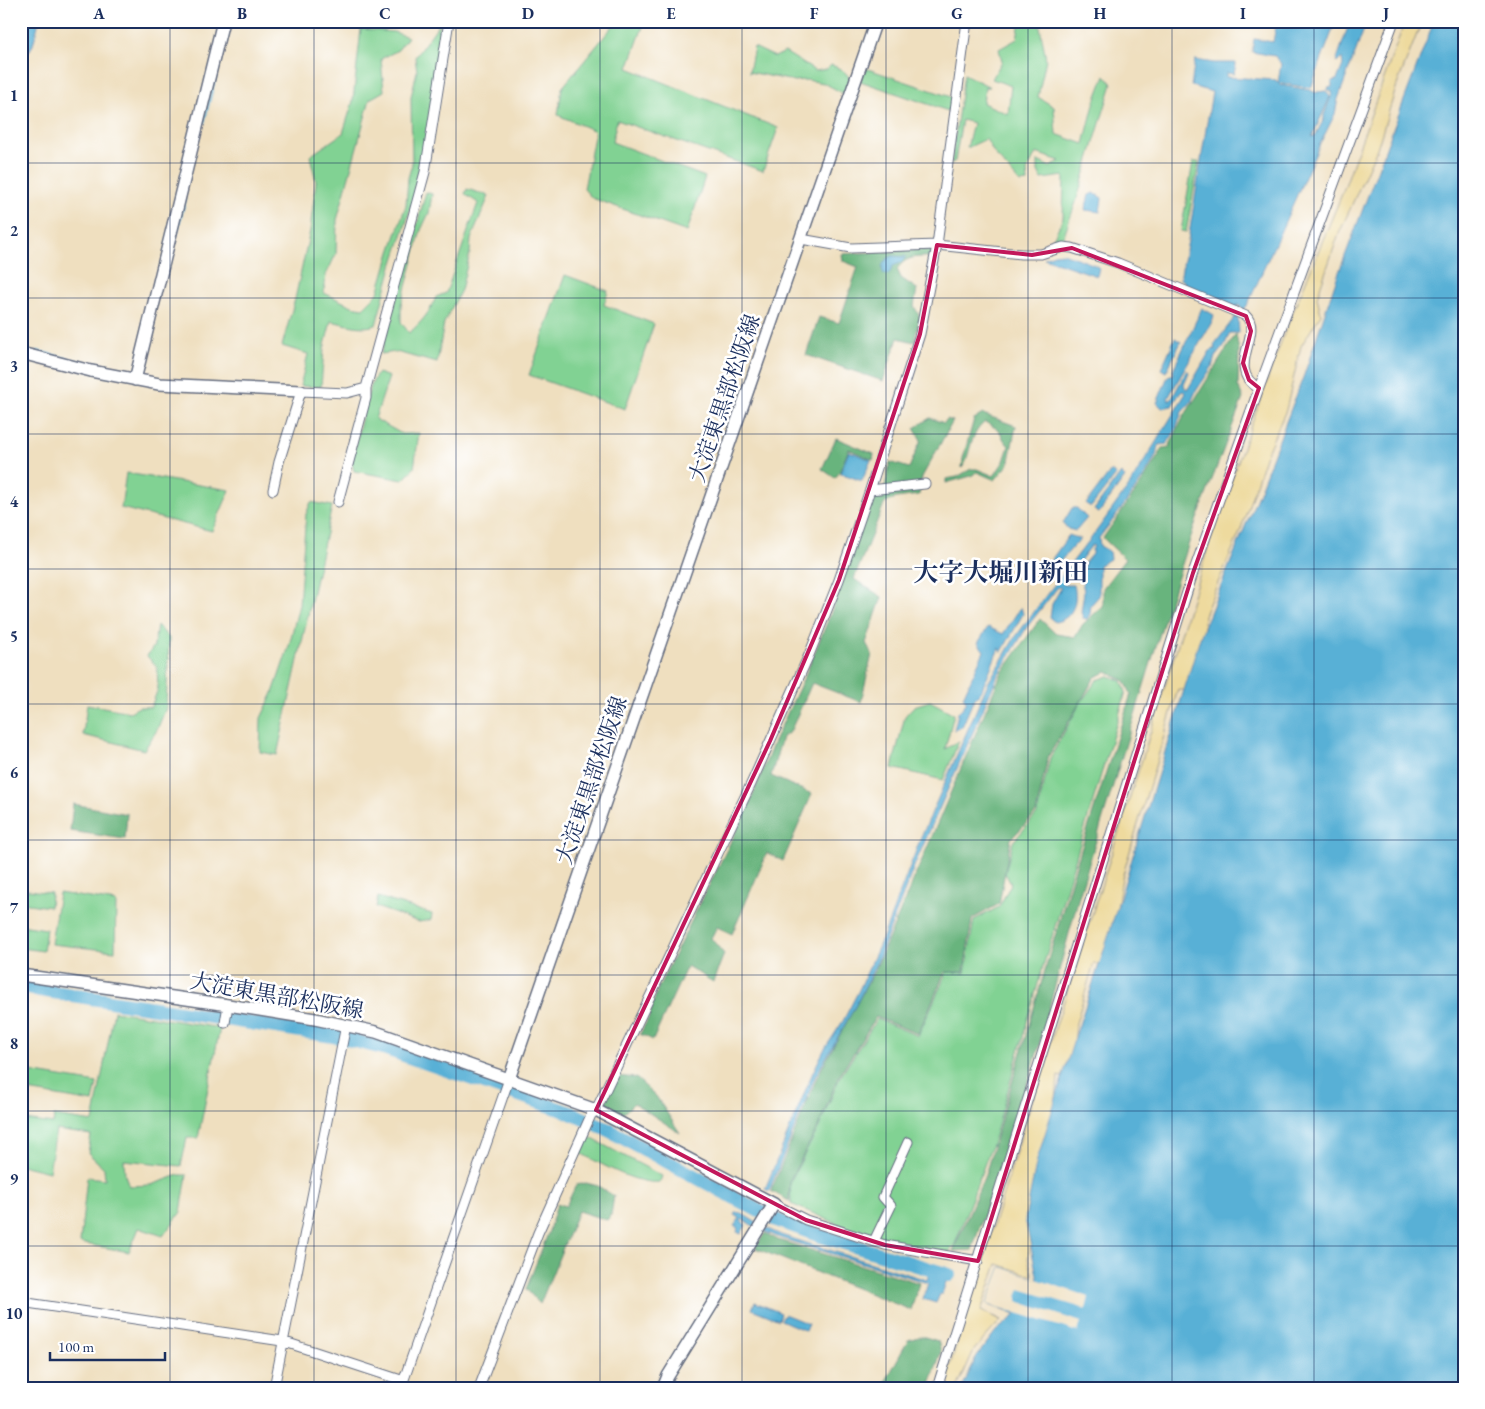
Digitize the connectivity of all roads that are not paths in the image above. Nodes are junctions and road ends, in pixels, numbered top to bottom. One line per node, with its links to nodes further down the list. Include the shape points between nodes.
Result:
1 (223, 21): 9 (main road)
2 (449, 21): 10 (street, via 425,172)
3 (876, 21): 6 (main road, 大淀東黒部松阪線)
4 (967, 21): 7 (street)
5 (1394, 21): 11 (street)
6 (801, 239): 7 (street, via 851,248); 21 (main road, 大淀東黒部松阪線)
7 (937, 245): 11 (street, via 1032,254 1072,248 1118,263 1246,316 1251,331 1244,363 1249,380); 15 (street, via 920,334)
8 (21, 353): 9 (main road)
9 (134, 380): 12 (main road)
10 (366, 388): 12 (street, via 347,392); 16 (street)
11 (1258, 388): 26 (street, via 1193,573)
12 (301, 391): 14 (street)
13 (925, 484): 15 (street)
14 (273, 490)
15 (870, 490): 22 (street, via 810,655)
16 (338, 502)
17 (21, 975): 18 (main road, 大淀東黒部松阪線)
18 (228, 1008): 19 (street); 20 (main road, 大淀東黒部松阪線)
19 (225, 1024)
20 (345, 1028): 21 (main road, 大淀東黒部松阪線, via 376,1032); 28 (street)
21 (508, 1082): 22 (main road); 29 (street)
22 (594, 1112): 24 (main road); 31 (street, via 538,1233)
23 (908, 1142): 25 (street, via 883,1197 891,1206)
24 (773, 1206): 25 (street); 32 (main road)
25 (874, 1241): 26 (street)
26 (978, 1262): 33 (street)
27 (21, 1302): 28 (street)
28 (282, 1341): 29 (street); 30 (street)
29 (402, 1384)
30 (274, 1388)
31 (479, 1388)
32 (663, 1388)
33 (937, 1388)

